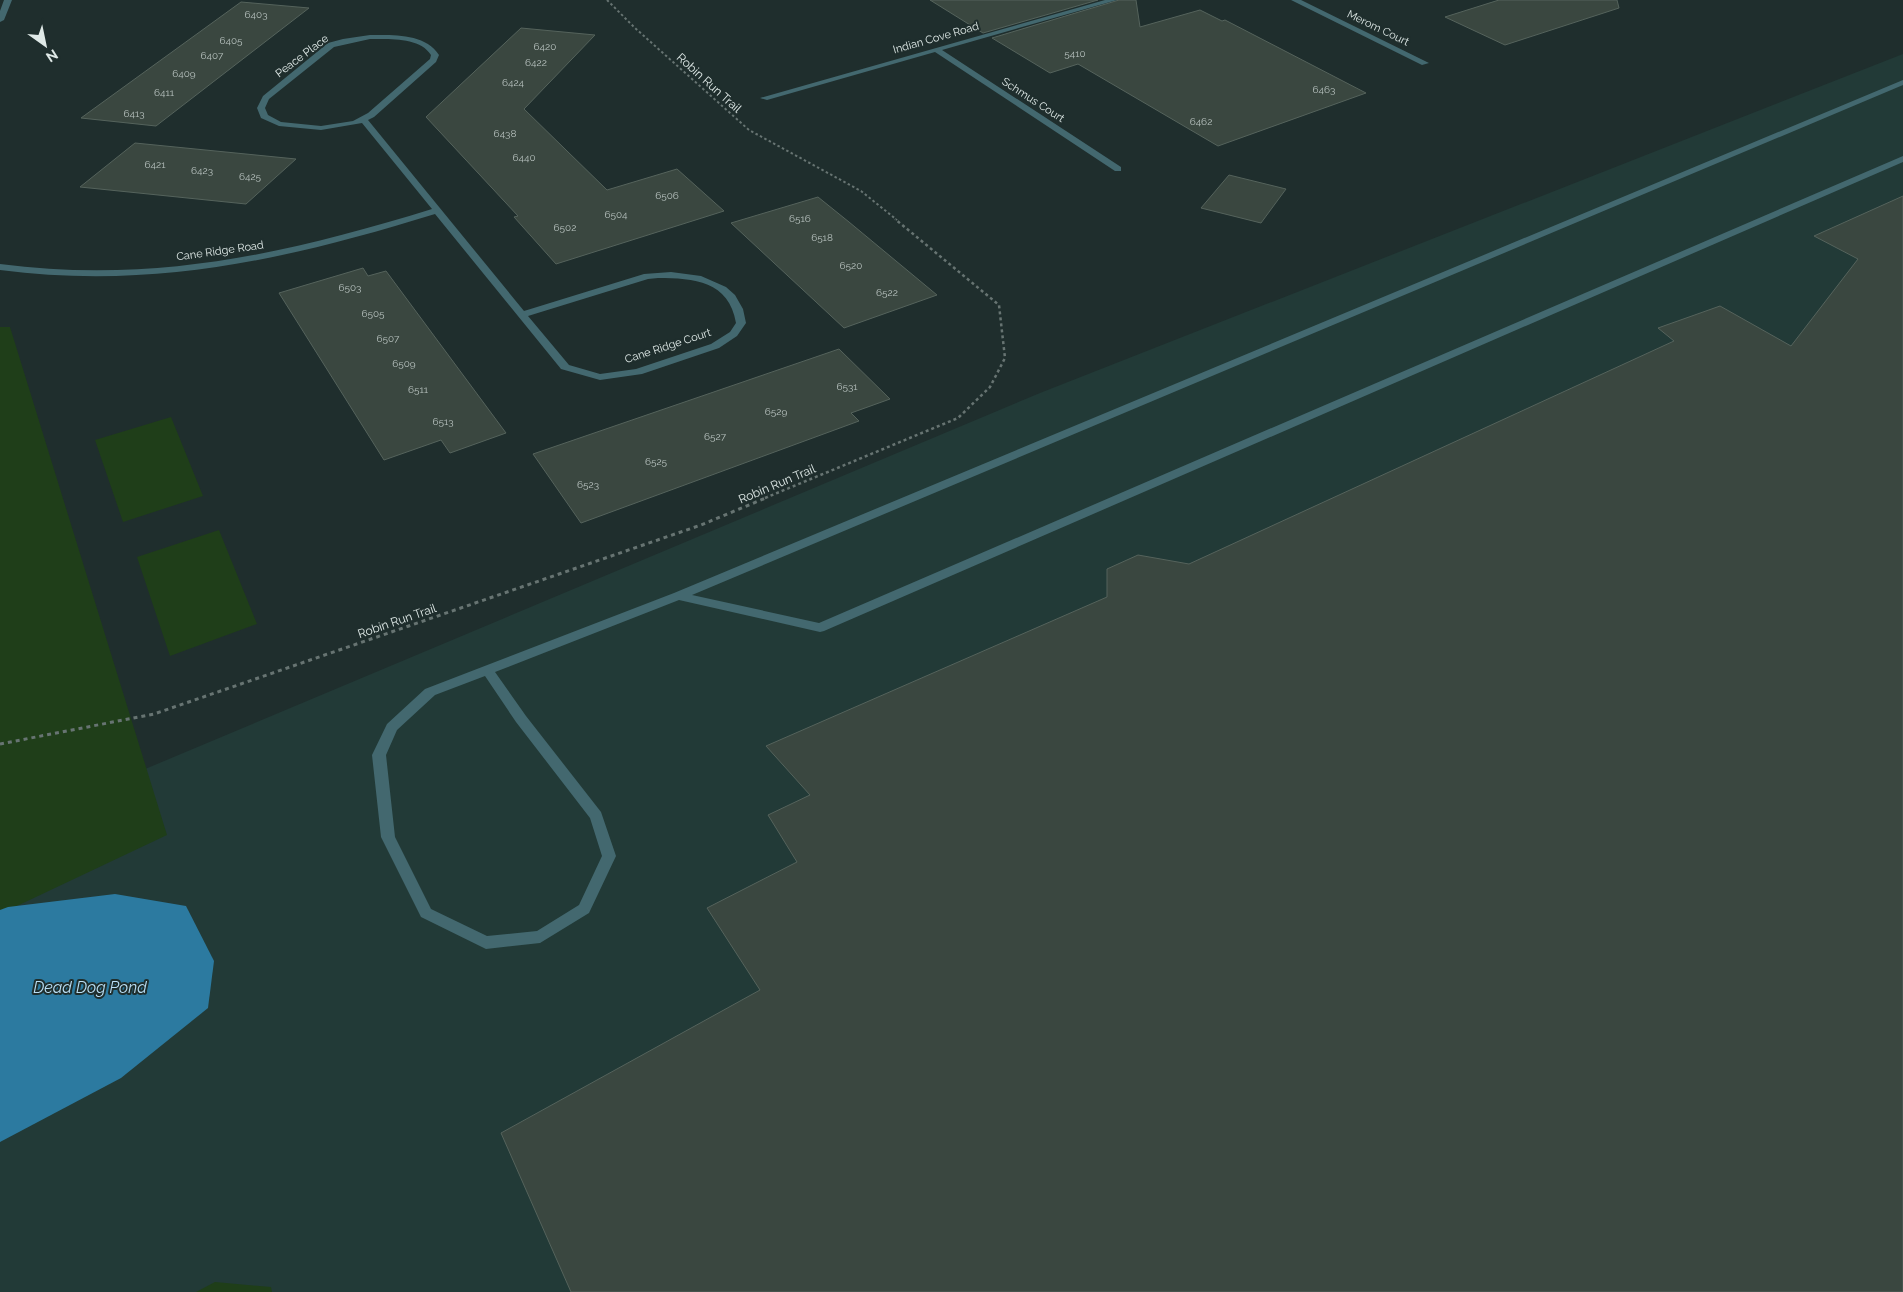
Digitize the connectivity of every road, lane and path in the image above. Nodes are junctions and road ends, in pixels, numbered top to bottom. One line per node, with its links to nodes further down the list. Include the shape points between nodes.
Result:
1 (8, 0): 5 (street)
2 (607, 0): 18 (path, Robin Run Trail, via 749,130 861,191 999,305 1005,358 990,387 958,418 702,525 154,714)
3 (1113, 0): 6 (street, Indian Cove Road)
4 (1295, 0): 7 (street, Merom Court)
5 (0, 20)
6 (937, 50): 9 (street, Indian Cove Road); 12 (street, Schmus Court)
7 (1425, 64)
8 (1903, 82): 16 (street)
9 (764, 98)
10 (364, 120): 10 (street, Peace Place, via 432,60 435,55 431,47 421,42 370,36 343,41 327,48 266,98 260,108 264,116 273,122 314,128); 13 (street)
11 (1903, 158): 16 (street, via 820,628)
12 (1118, 169)
13 (438, 210): 14 (street, Cane Ridge Road, via 320,244 235,262 96,274); 15 (street, Cane Ridge Court)
14 (0, 267)
15 (522, 315): 15 (street, Cane Ridge Court, via 647,276 678,274 696,277 723,290 737,307 741,323 734,334 715,346 638,372 600,377 565,367)
16 (678, 596): 17 (street)
17 (487, 669): 17 (street, via 430,692 392,727 379,754 388,837 426,913 486,943 540,937 584,908 609,856 596,816)
18 (0, 744)

